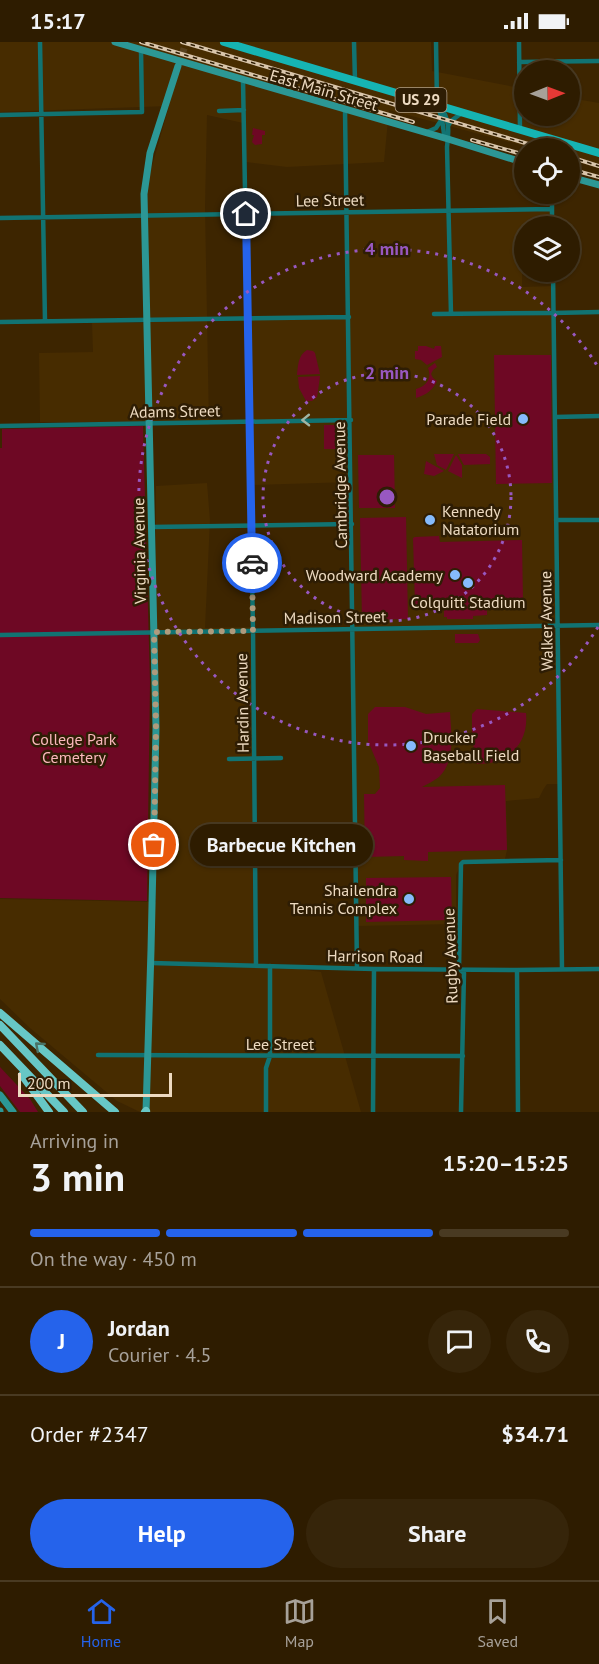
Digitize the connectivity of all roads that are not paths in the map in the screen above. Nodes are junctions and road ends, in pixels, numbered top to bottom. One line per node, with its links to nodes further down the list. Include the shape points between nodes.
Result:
1 (40, 42): 21 (street)
2 (115, 42): 8 (main road, East Main Street)
3 (224, 42): 7 (main road, US 29)
4 (354, 42): 14 (street)
5 (436, 42): 15 (street)
6 (519, 42): 9 (street)
7 (243, 45): 14 (main road, US 29)
8 (141, 50): 13 (main road, East Main Street); 21 (street, via 142,112)
9 (519, 60)
10 (580, 61): 11 (street)
11 (599, 61)
12 (178, 66): 37 (main road, Virginia Avenue, via 150,153)
13 (243, 80): 16 (street, Hardin Avenue); 17 (main road, East Main Street)
14 (355, 81): 15 (main road, US 29)
15 (436, 104): 19 (main road, US 29); 22 (street); 23 (street)
16 (244, 110): 18 (street); 36 (street, Hardin Avenue)
17 (345, 110): 26 (main road, East Main Street); 35 (street, Cambridge Avenue)
18 (219, 111)
19 (463, 112): 23 (street); 25 (main road, US 29)
20 (0, 114): 21 (street)
21 (41, 114): 40 (street)
22 (442, 119): 26 (street, via 434,129); 27 (street)
23 (448, 126): 27 (street)
24 (520, 126): 25 (street)
25 (520, 130): 28 (main road, US 29)
26 (423, 132): 27 (main road, East Main Street)
27 (448, 139): 29 (main road, East Main Street); 34 (street)
28 (599, 153)
29 (514, 160)
30 (580, 180): 31 (main road)
31 (599, 185)
32 (552, 204): 33 (street)
33 (552, 209): 34 (street, Lee Street); 38 (street)
34 (449, 210): 35 (street, Lee Street); 45 (street)
35 (347, 212): 36 (street, Lee Street); 46 (street, Cambridge Avenue)
36 (246, 214): 37 (street, Lee Street); 47 (street, Hardin Avenue)
37 (145, 216): 40 (street, Lee Street); 48 (main road, Virginia Avenue)
38 (552, 216)
39 (0, 218): 40 (street, Lee Street)
40 (43, 218): 49 (street)
41 (553, 282): 43 (street, Walker Avenue)
42 (599, 312): 43 (street)
43 (552, 313): 45 (street); 52 (street, Walker Avenue)
44 (434, 314): 45 (street)
45 (451, 314)
46 (349, 317): 47 (street); 53 (street, Cambridge Avenue)
47 (248, 318): 48 (street); 54 (street, Hardin Avenue)
48 (147, 320): 49 (street); 55 (main road, Virginia Avenue)
49 (45, 321): 50 (street)
50 (0, 322)
51 (599, 416): 52 (street)
52 (555, 417): 57 (street, Walker Avenue)
53 (351, 420): 54 (street, Adams Street, one-way to 54); 59 (street, Cambridge Avenue)
54 (249, 422): 55 (street, Adams Street); 60 (street, Hardin Avenue)
55 (150, 423): 56 (street, Adams Street); 61 (main road, Virginia Avenue)
56 (0, 426)
57 (556, 520): 58 (street); 63 (street, Walker Avenue)
58 (599, 520)
59 (352, 524): 60 (street); 64 (street, Cambridge Avenue)
60 (251, 525): 61 (street); 65 (street, Hardin Avenue)
61 (152, 527): 66 (main road, Virginia Avenue)
62 (599, 625): 63 (street, Madison Street)
63 (558, 626): 64 (street, Madison Street); 71 (street, Walker Avenue)
64 (354, 629): 65 (street, Madison Street); 73 (street, Cambridge Avenue)
65 (253, 631): 66 (street, Madison Street); 68 (street, Hardin Avenue)
66 (154, 632): 67 (street, Madison Street); 74 (main road, Virginia Avenue)
67 (0, 635)
68 (254, 758): 69 (street); 70 (street); 72 (street, Hardin Avenue)
69 (281, 758)
70 (229, 759)
71 (561, 860): 79 (street, Rugby Avenue, via 463,862); 80 (street, Walker Avenue)
72 (255, 861): 73 (street); 75 (street, Hardin Avenue)
73 (357, 861): 77 (street, Cambridge Avenue)
74 (151, 963): 75 (street, Harrison Road); 88 (main road, Virginia Avenue)
75 (256, 966): 76 (street, Harrison Road)
76 (270, 966): 77 (street, Harrison Road); 89 (street)
77 (357, 968): 78 (street, Harrison Road)
78 (374, 969): 79 (street, Harrison Road); 90 (street)
79 (459, 969): 82 (street, Harrison Road); 91 (street, Rugby Avenue, via 464,973)
80 (562, 969): 81 (street, Harrison Road); 82 (street, Harrison Road)
81 (599, 969)
82 (517, 970): 102 (street)
83 (0, 1012): 97 (highway, one-way to 83)
84 (0, 1025): 96 (highway)
85 (0, 1045): 95 (highway)
86 (0, 1050): 94 (highway)
87 (98, 1055): 88 (street, Lee Street)
88 (148, 1055): 89 (street, Lee Street); 98 (main road, Virginia Avenue)
89 (270, 1056): 90 (street, Lee Street); 99 (street, via 266,1068)
90 (374, 1056): 91 (street, Lee Street); 100 (street)
91 (463, 1056): 101 (street, Rugby Avenue)
92 (0, 1095): 93 (main road)
93 (13, 1112)
94 (49, 1112)
95 (64, 1112)
96 (83, 1112)
97 (115, 1112)
98 (146, 1112)
99 (266, 1112)
100 (373, 1112)
101 (462, 1112)
102 (518, 1112)

